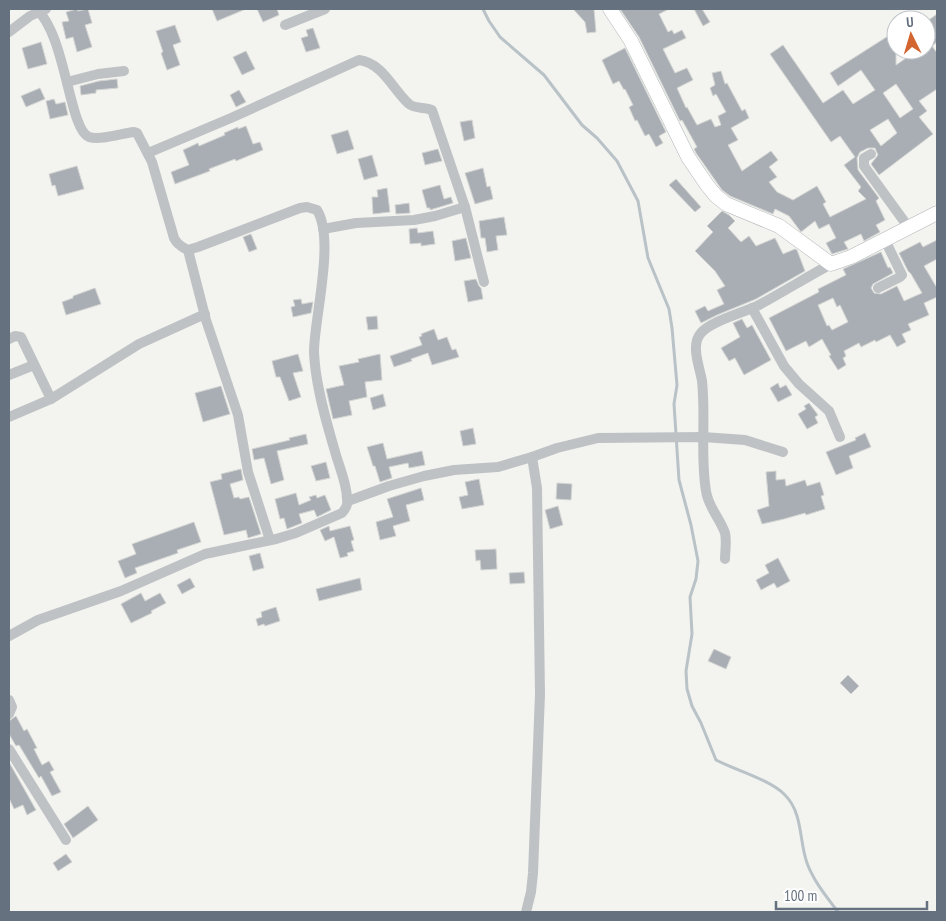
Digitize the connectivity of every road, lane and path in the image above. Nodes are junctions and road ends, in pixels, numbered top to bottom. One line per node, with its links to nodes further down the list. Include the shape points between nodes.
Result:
1 (324, 9): 4 (street)
2 (610, 9): 16 (street, via 631,41 688,157 706,185 726,204 780,226)
3 (41, 10): 5 (street); 7 (street, via 54,36)
4 (285, 25)
5 (9, 32)
6 (124, 72): 7 (street, via 98,74)
7 (67, 82): 8 (street, via 77,122 86,136 94,138 134,132 142,139)
8 (148, 153): 10 (street, via 365,60 388,79 411,105 432,110); 15 (street, via 174,238 177,244)
9 (871, 154): 12 (street, via 864,158 864,166)
10 (465, 207): 13 (street, via 414,220); 17 (street)
11 (937, 213): 12 (street)
12 (909, 228): 14 (street)
13 (323, 229): 15 (street, via 317,210 307,207); 30 (street, via 315,366)
14 (885, 240): 16 (street); 18 (street, via 902,275)
15 (188, 250): 20 (street)
16 (831, 264): 19 (street)
17 (484, 282)
18 (878, 288)
19 (752, 308): 26 (street, via 708,328 698,338); 27 (street, via 784,366 829,412)
20 (205, 314): 24 (street, via 138,344); 31 (street, via 238,415 248,472)
21 (9, 338): 22 (street, via 20,337)
22 (34, 365): 23 (street); 24 (street)
23 (9, 375)
24 (51, 399): 25 (street)
25 (9, 417)
26 (703, 437): 28 (street, via 745,440); 29 (street, via 598,438); 32 (street, via 706,494 725,532)
27 (840, 437)
28 (783, 452)
29 (532, 457): 30 (street, via 498,467 424,476); 38 (street, via 537,488 540,694 533,873)
30 (348, 501): 31 (street, via 342,513)
31 (270, 540): 33 (street, via 205,554 121,591 38,620)
32 (725, 559)
33 (9, 636)
34 (9, 700): 35 (street, via 12,707)
35 (9, 714)
36 (9, 749): 37 (street)
37 (66, 840)
38 (526, 912)

